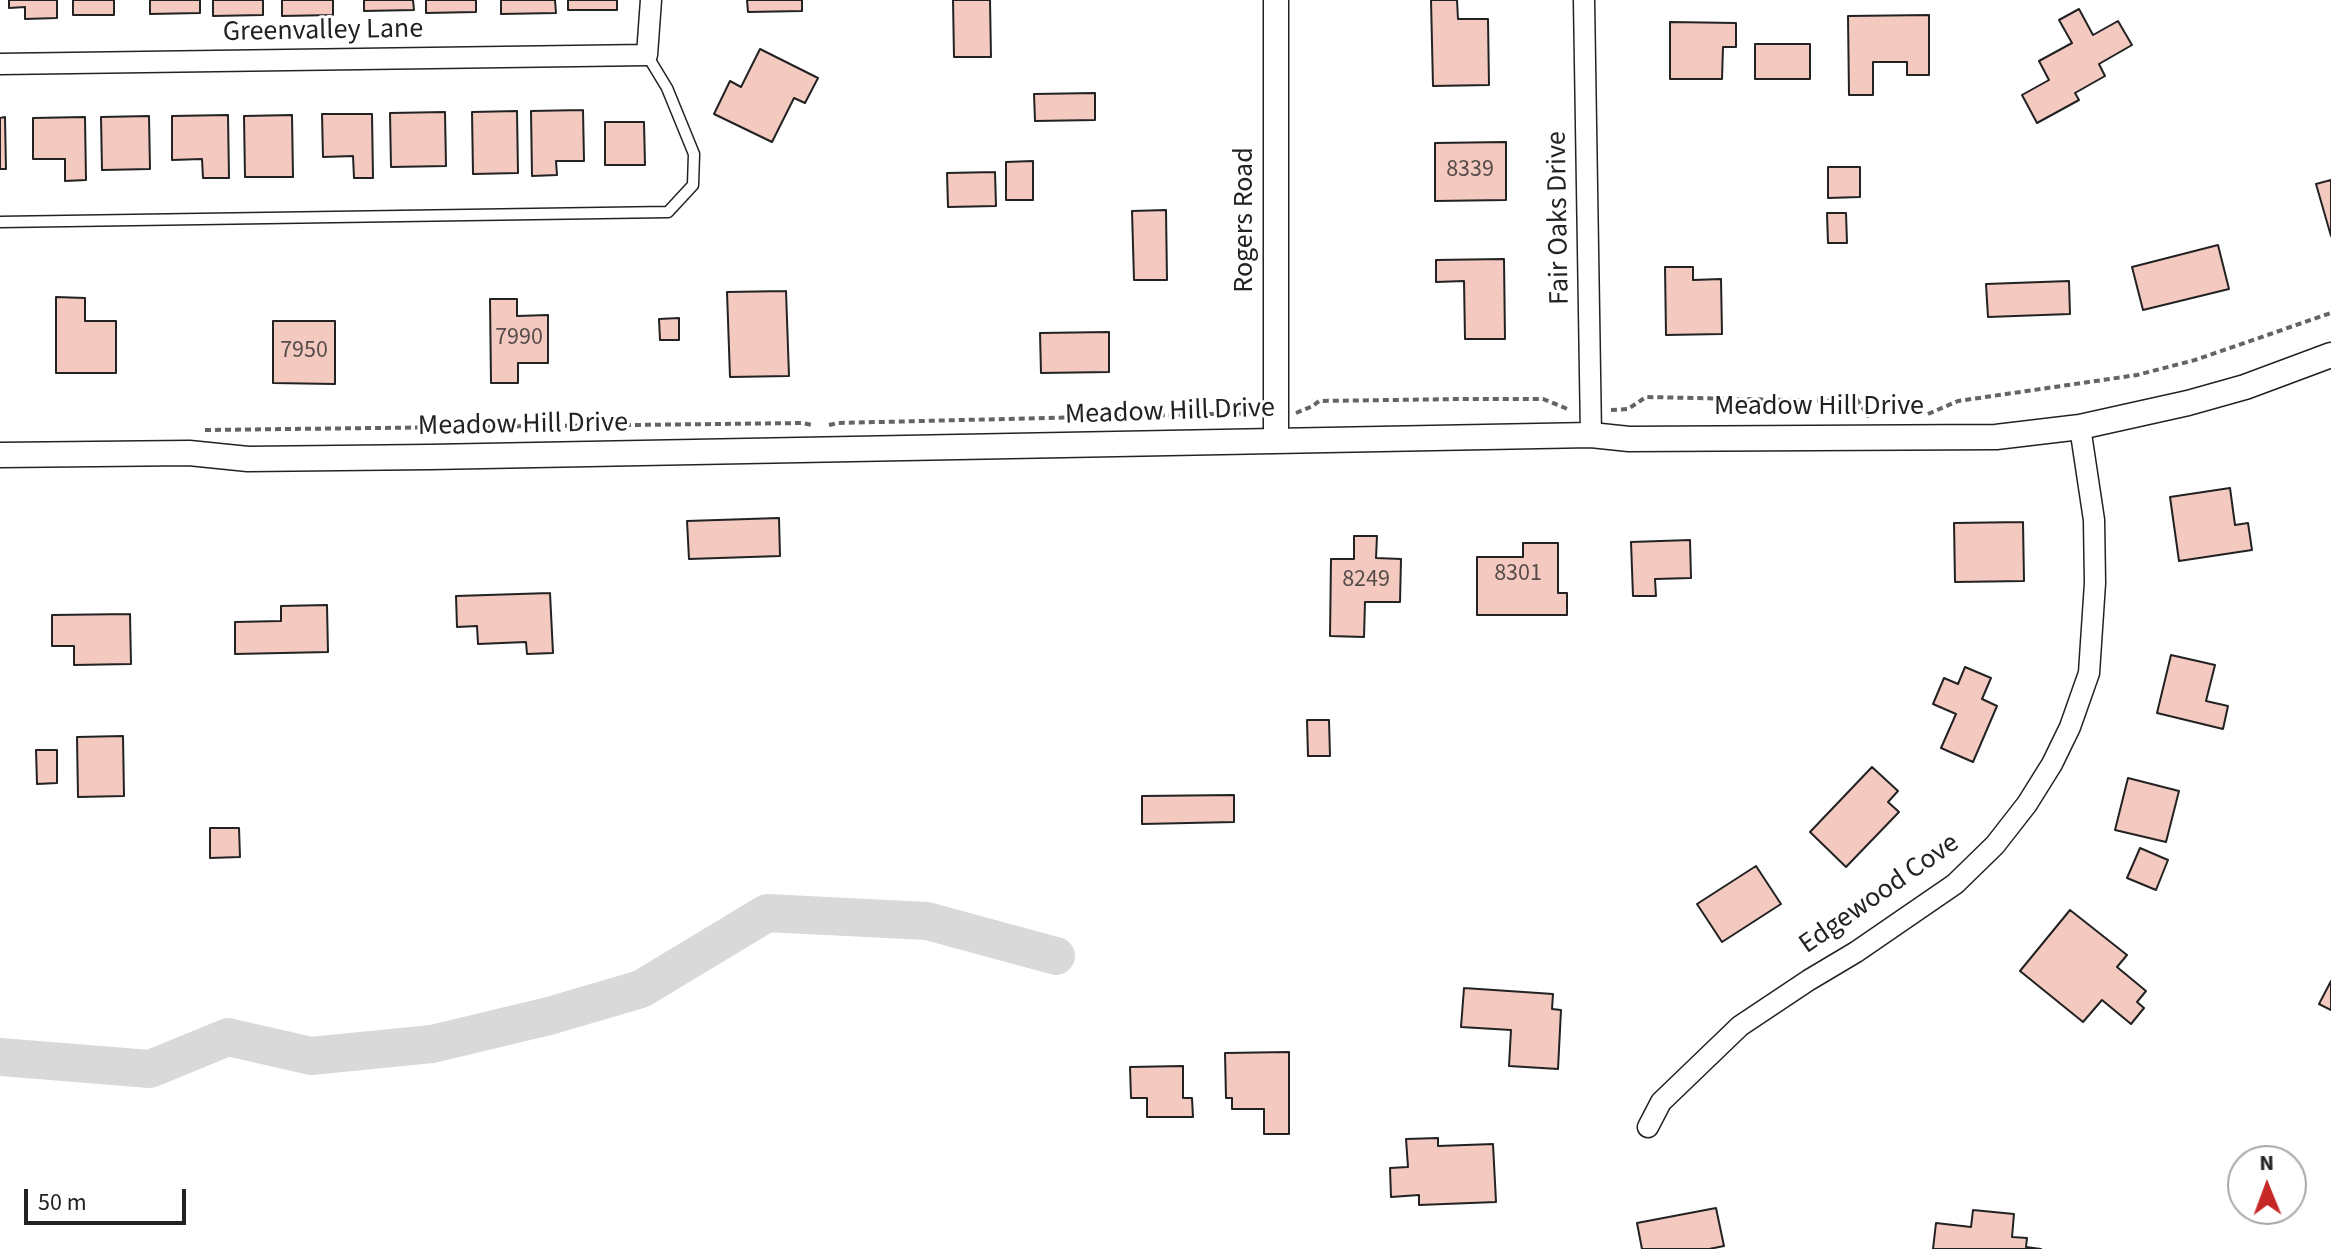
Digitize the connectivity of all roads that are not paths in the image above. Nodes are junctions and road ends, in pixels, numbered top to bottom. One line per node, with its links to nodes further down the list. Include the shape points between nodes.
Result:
1 (651, 0): 4 (street)
2 (1276, 0): 10 (street, Rogers Road)
3 (1584, 0): 9 (street, Fair Oaks Drive)
4 (647, 55): 5 (street, Greenvalley Lane); 6 (lane, via 694,154 693,185 668,212)
5 (0, 64)
6 (0, 222)
7 (2331, 355): 8 (street, Meadow Hill Drive, via 2245,387)
8 (2080, 427): 9 (street, Meadow Hill Drive, via 1996,437); 12 (street, Edgewood Cove, via 2094,520 2089,673 2052,764 1995,845 1955,884 1740,1026 1661,1102)
9 (1591, 435): 10 (street, Meadow Hill Drive)
10 (1276, 440): 11 (street, Meadow Hill Drive, via 248,459 189,453)
11 (0, 455)
12 (1648, 1127)

